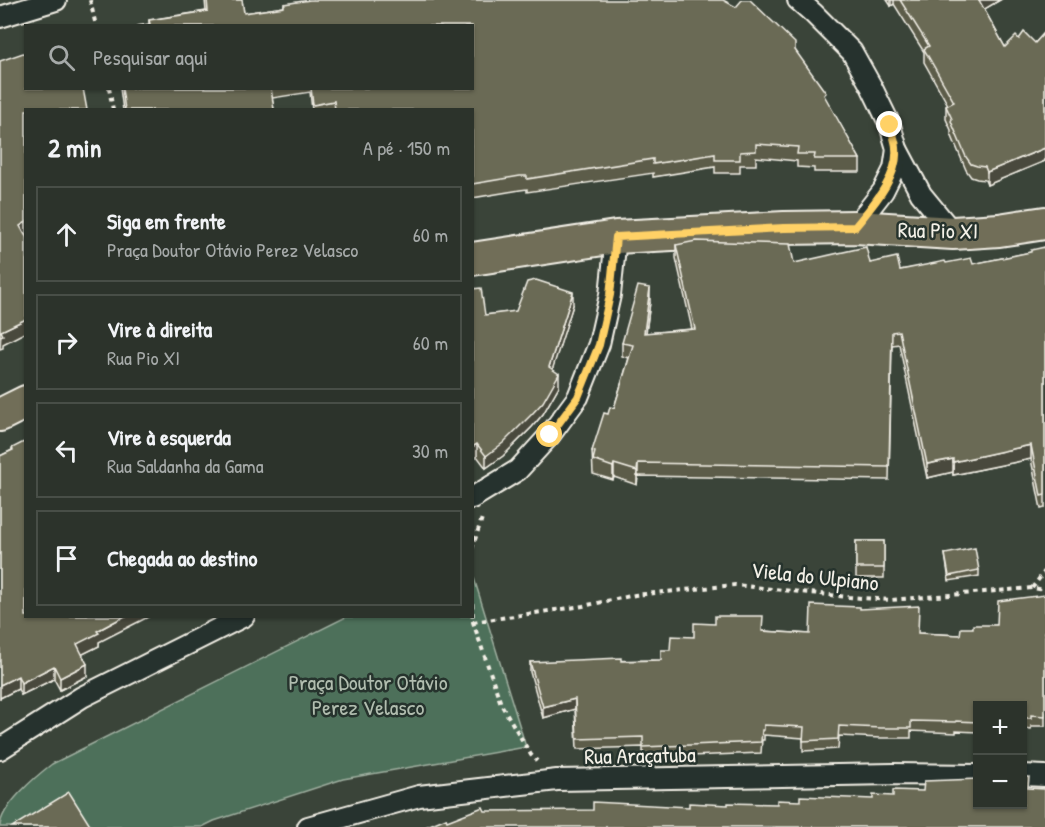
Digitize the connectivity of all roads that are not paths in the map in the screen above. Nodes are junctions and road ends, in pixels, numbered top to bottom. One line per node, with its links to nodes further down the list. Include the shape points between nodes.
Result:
1 (56, 0): 3 (street)
2 (798, 0): 4 (street, via 852,52 872,86)
3 (0, 17)
4 (897, 149): 6 (street, via 894,168 883,192); 7 (street, via 921,194)
5 (1045, 223): 7 (main road, Rua Pio XI)
6 (855, 227): 7 (main road, Rua Pio XI); 8 (main road, Rua Pio XI)
7 (953, 233)
8 (616, 237): 9 (main road, Rua Pio XI); 12 (street, via 610,295 599,345 578,397 518,470)
9 (474, 259)
10 (24, 403): 11 (main road)
11 (0, 415)
12 (474, 497)
13 (240, 618): 14 (street, via 82,697)
14 (0, 749)
15 (973, 775): 18 (street, Rua Araçatuba, via 557,780 419,796)
16 (1027, 775): 17 (street)
17 (1045, 776)
18 (308, 827)

